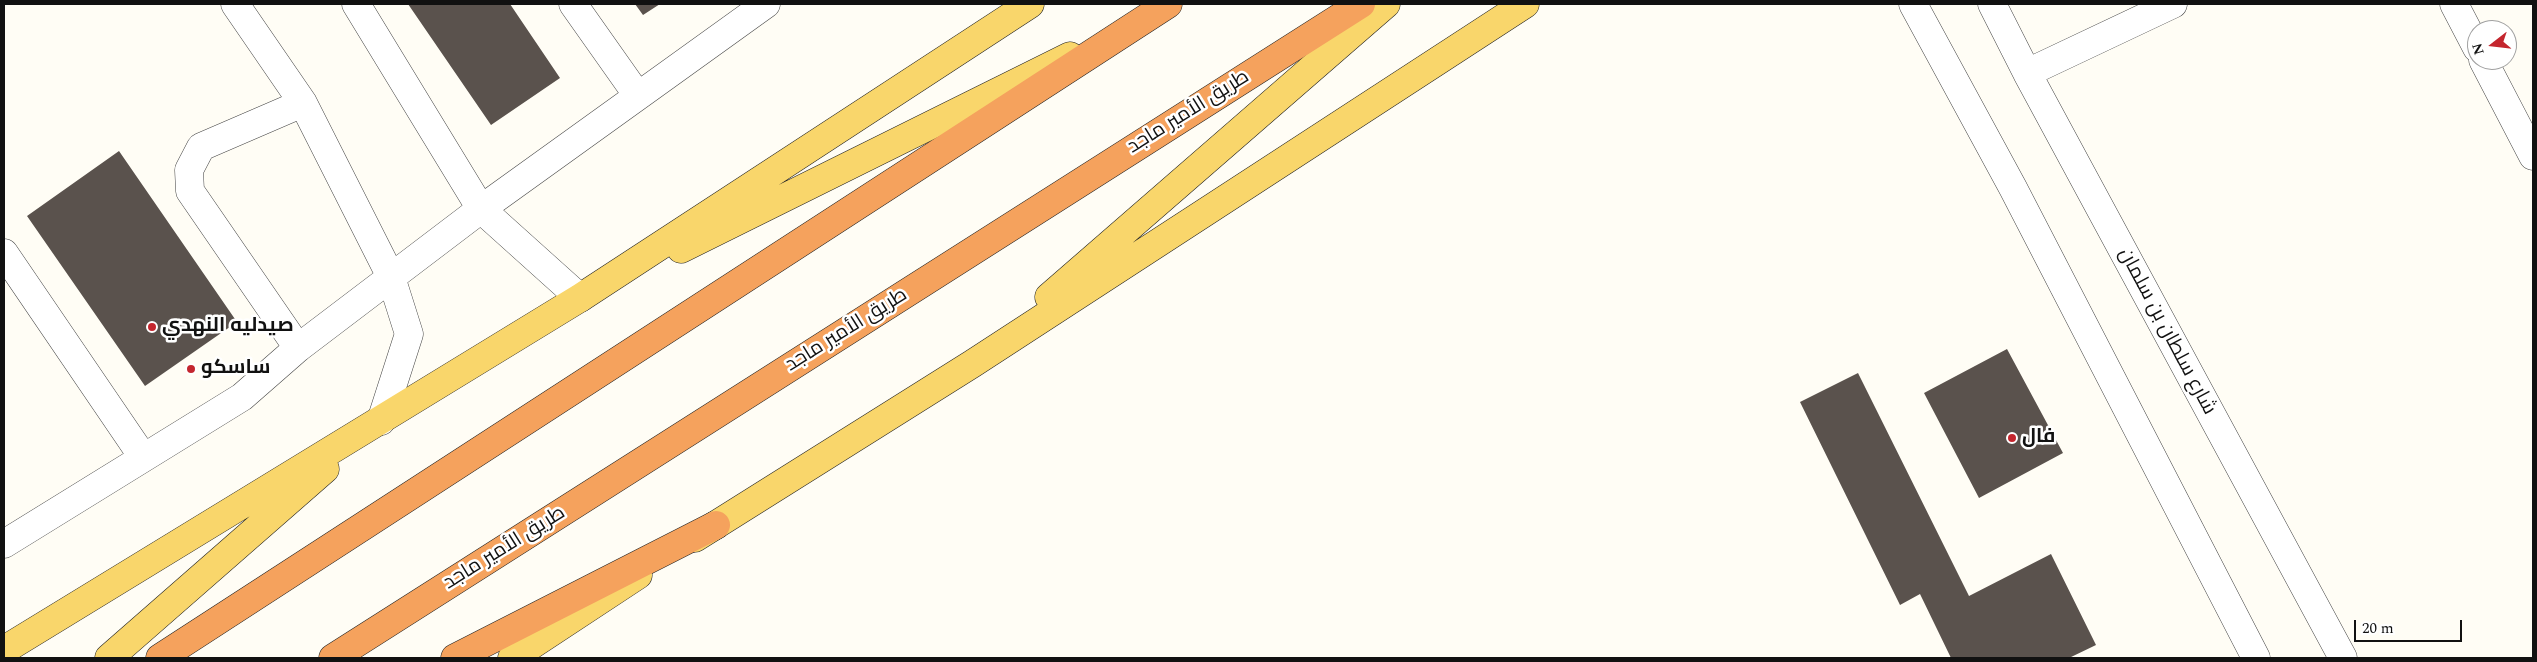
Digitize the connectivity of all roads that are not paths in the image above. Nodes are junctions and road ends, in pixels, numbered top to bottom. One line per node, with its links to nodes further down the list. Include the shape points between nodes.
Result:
1 (235, 4): 19 (street)
2 (356, 4): 21 (street)
3 (573, 4): 18 (street)
4 (766, 4): 18 (street)
5 (1030, 4): 24 (main road)
6 (1168, 4): 14 (highway)
7 (1361, 4): 34 (highway, طريق الأمير ماجد)
8 (1386, 4): 26 (main road)
9 (1524, 4): 26 (main road)
10 (1913, 4): 37 (street)
11 (1992, 4): 17 (street, شارع سلطان بن سلمان)
12 (2173, 4): 17 (street)
13 (2454, 4): 15 (street)
14 (1138, 22): 24 (main road); 33 (highway)
15 (2467, 29)
16 (2488, 70): 20 (street)
17 (2026, 73): 38 (street, شارع سلطان بن سلمان)
18 (638, 96): 21 (street)
19 (302, 103): 23 (street); 25 (street, via 201,147 189,170 190,191)
20 (2533, 156)
21 (482, 209): 23 (street); 24 (street)
22 (4, 253): 28 (street)
23 (391, 277): 25 (street); 27 (street, via 409,334)
24 (580, 298): 27 (main road)
25 (298, 348): 28 (street, via 242,397)
26 (972, 364): 29 (main road)
27 (381, 421): 31 (main road); 32 (main road)
28 (143, 457): 30 (street)
29 (716, 525): 35 (highway); 36 (main road)
30 (4, 544)
31 (4, 650)
32 (109, 658)
33 (160, 658)
34 (333, 658)
35 (455, 658)
36 (512, 658)
37 (2256, 658)
38 (2343, 658)

